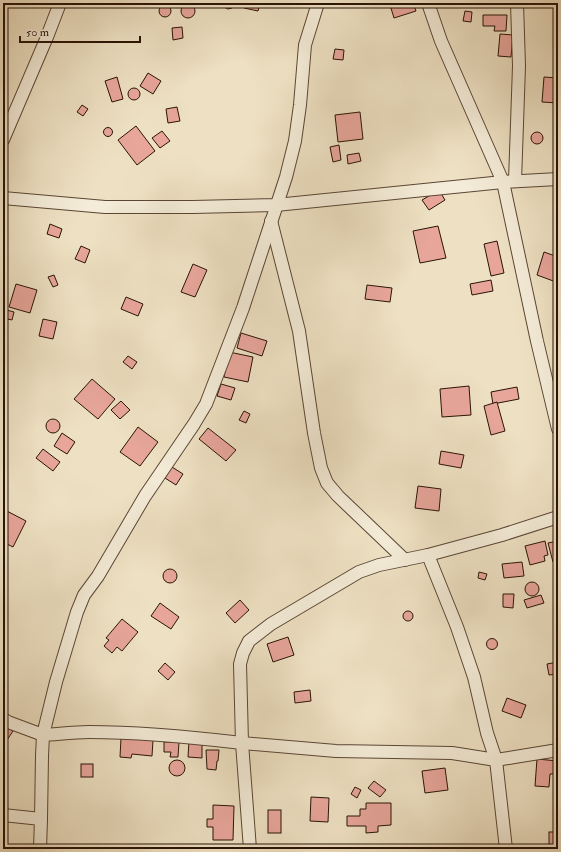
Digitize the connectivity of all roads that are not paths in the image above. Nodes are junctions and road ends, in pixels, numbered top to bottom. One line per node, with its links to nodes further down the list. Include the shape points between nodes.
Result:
1 (60, 3): 5 (street)
2 (318, 3): 9 (street, via 305,45 295,141)
3 (428, 3): 7 (street, via 441,41)
4 (517, 3): 7 (street, via 519,66)
5 (3, 140)
6 (558, 179): 7 (street)
7 (509, 182): 9 (street); 11 (street, via 537,341)
8 (3, 198): 9 (street, via 105,207)
9 (276, 205): 10 (street)
10 (271, 221): 14 (street, via 299,331 321,468 327,483 338,496); 16 (street, via 243,308 206,404 84,595 60,668)
11 (558, 429)
12 (558, 518): 13 (street)
13 (428, 555): 14 (street); 19 (street, via 474,677)
14 (405, 560): 17 (street, via 359,572 271,624 249,641 242,653 240,664)
15 (3, 719): 16 (street)
16 (43, 735): 17 (street, via 128,733); 21 (street)
17 (242, 743): 19 (street, via 336,751 452,753); 23 (street)
18 (558, 750): 19 (street)
19 (496, 760): 24 (street)
20 (3, 815): 21 (street)
21 (41, 819): 22 (street)
22 (40, 849)
23 (250, 849)
24 (506, 849)

